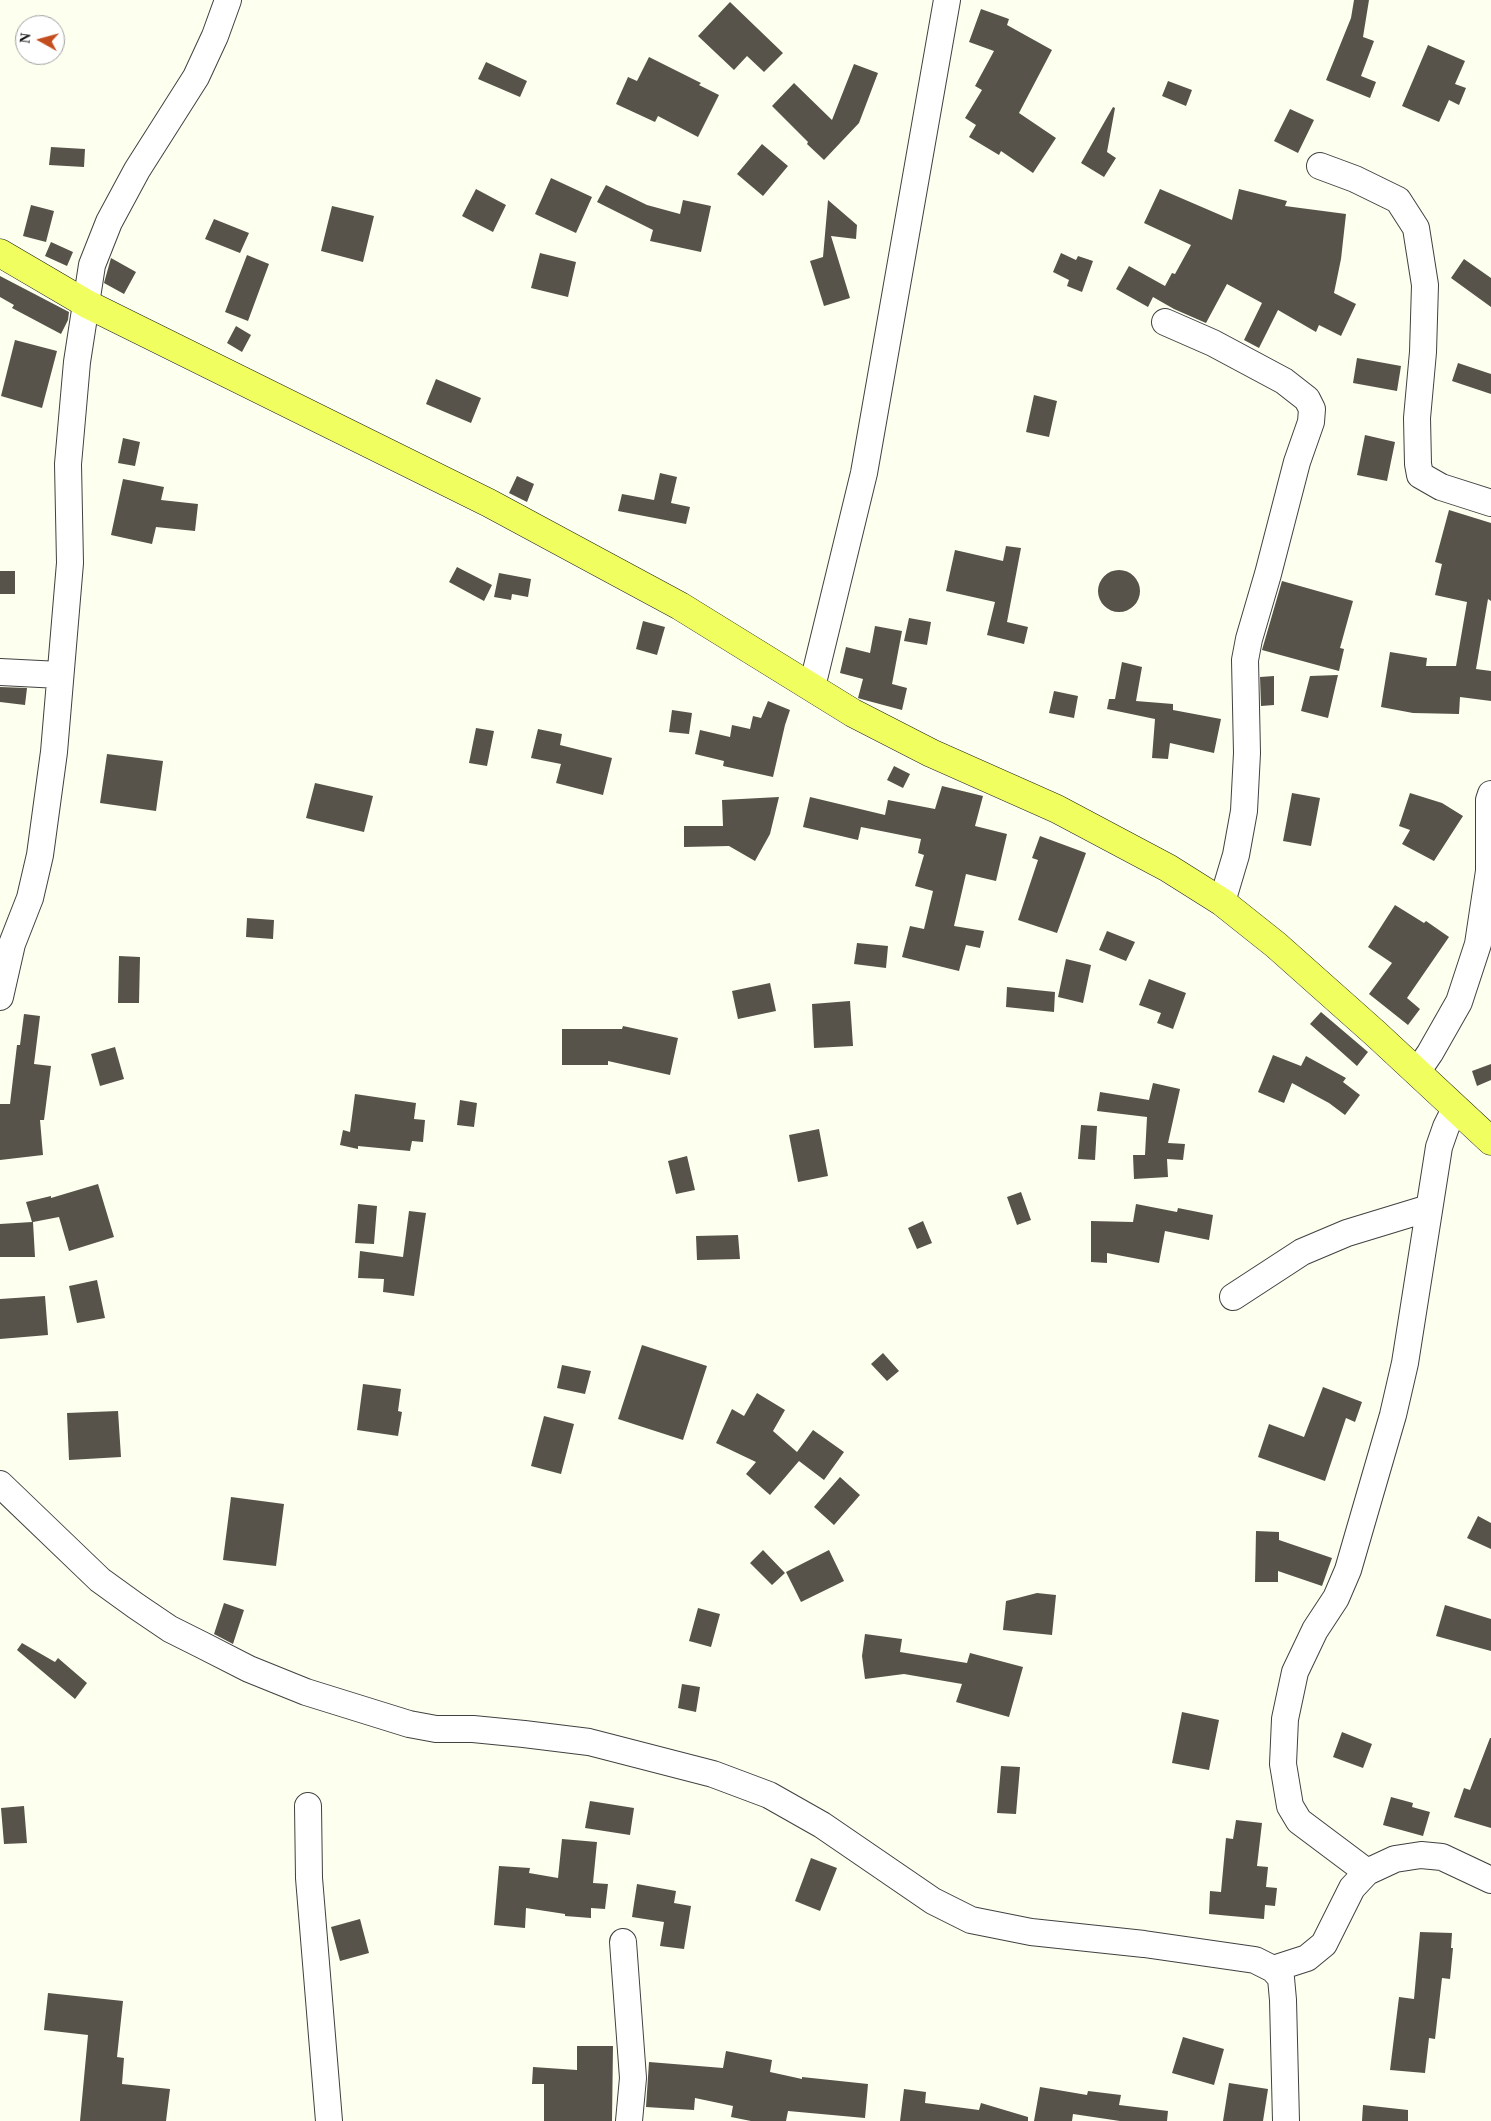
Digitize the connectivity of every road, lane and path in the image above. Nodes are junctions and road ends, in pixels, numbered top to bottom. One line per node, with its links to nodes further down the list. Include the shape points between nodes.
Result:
1 (228, 0): 5 (street, via 196,76 137,170 109,222 92,265)
2 (947, 0): 10 (street, via 864,473)
3 (1320, 166): 7 (street, via 1398,200 1416,228 1425,285 1417,418 1420,475 1441,487)
4 (0, 253): 5 (main road)
5 (87, 304): 9 (street, via 77,362 68,464 70,563); 10 (main road, via 498,508 680,606)
6 (1165, 322): 12 (street, via 1213,343 1284,381 1307,399 1312,408 1311,422 1248,639 1245,660 1247,754 1244,811 1236,855)
7 (1491, 503)
8 (0, 672): 9 (street)
9 (60, 675): 13 (street, via 54,752 40,854 30,898 12,944)
10 (812, 687): 12 (main road, via 853,713 931,753 1058,809 1168,868)
11 (1491, 794): 14 (street, via 1489,871 1478,944 1459,1002)
12 (1222, 902): 14 (main road, via 1276,945)
13 (0, 996)
14 (1416, 1072): 15 (main road)
15 (1455, 1108): 16 (main road); 17 (street, via 1439,1147)
16 (1491, 1141)
17 (1429, 1208): 18 (street, via 1347,1233 1302,1252); 21 (street, via 1394,1415 1348,1570 1294,1672 1285,1719 1283,1764 1290,1806 1299,1821)
18 (1233, 1297)
19 (0, 1484): 24 (street, via 100,1580 136,1606 170,1629 249,1669 306,1692 409,1724 588,1742 713,1774 776,1800 822,1825 933,1901 971,1920 1031,1932 1255,1960)
20 (308, 1806): 25 (street, via 309,1878)
21 (1367, 1872): 22 (street, via 1395,1859 1421,1855 1442,1857); 24 (street, via 1352,1888 1324,1944 1307,1958)
22 (1491, 1880)
23 (623, 1942): 26 (street, via 633,2078)
24 (1274, 1970): 27 (street, via 1281,1978 1283,2000)
25 (329, 2121)
26 (629, 2121)
27 (1286, 2121)

